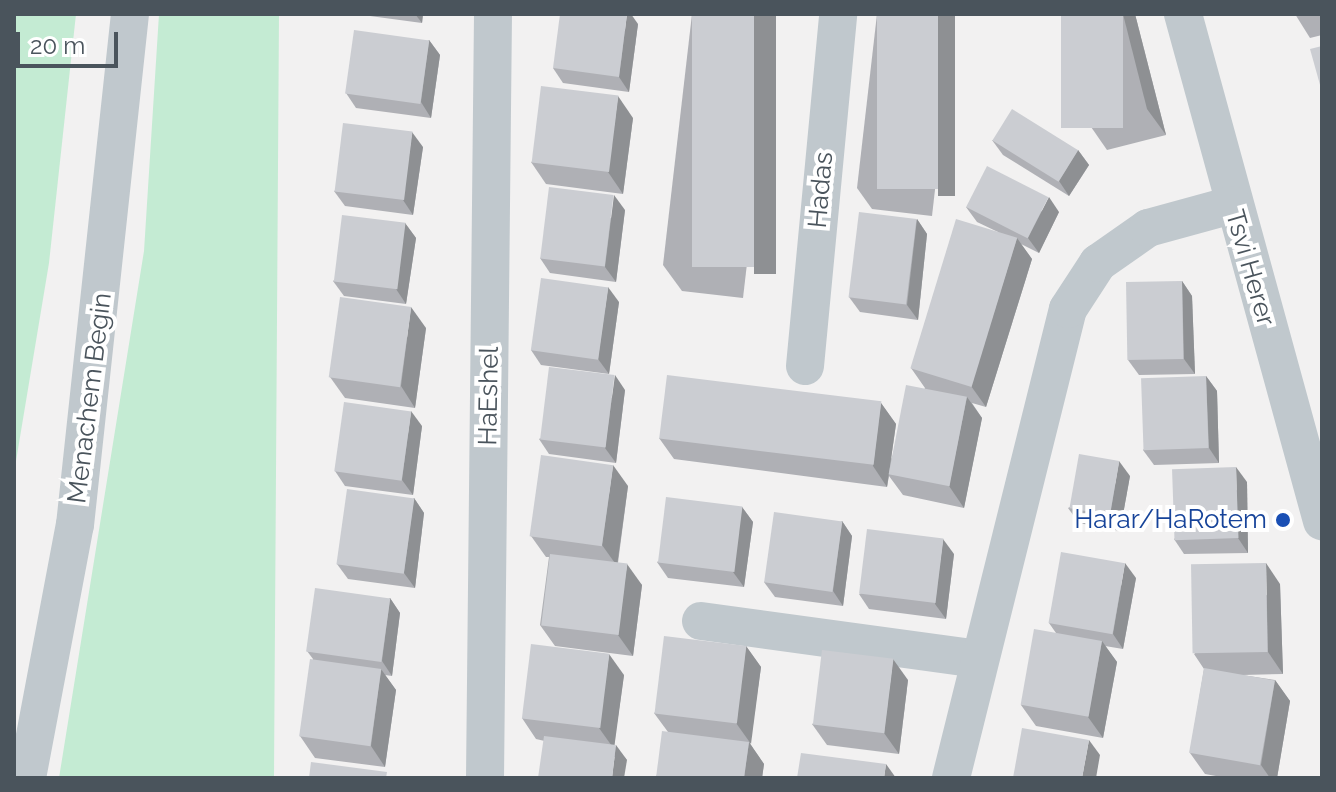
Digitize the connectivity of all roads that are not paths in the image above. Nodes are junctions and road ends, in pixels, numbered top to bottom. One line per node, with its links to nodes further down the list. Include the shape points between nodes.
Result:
1 (130, 14): 10 (street, Menachem Begin, via 75,525)
2 (493, 14): 11 (street, HaEshel)
3 (838, 14): 6 (street, Hadas)
4 (1183, 14): 5 (street, Tsvi Herer)
5 (1232, 205): 7 (street, Tsvi Herer); 9 (street, via 1148,228 1098,263 1068,309)
6 (805, 366)
7 (1322, 521)
8 (701, 621): 9 (street)
9 (979, 659): 12 (street)
10 (27, 778)
11 (485, 778)
12 (951, 778)

